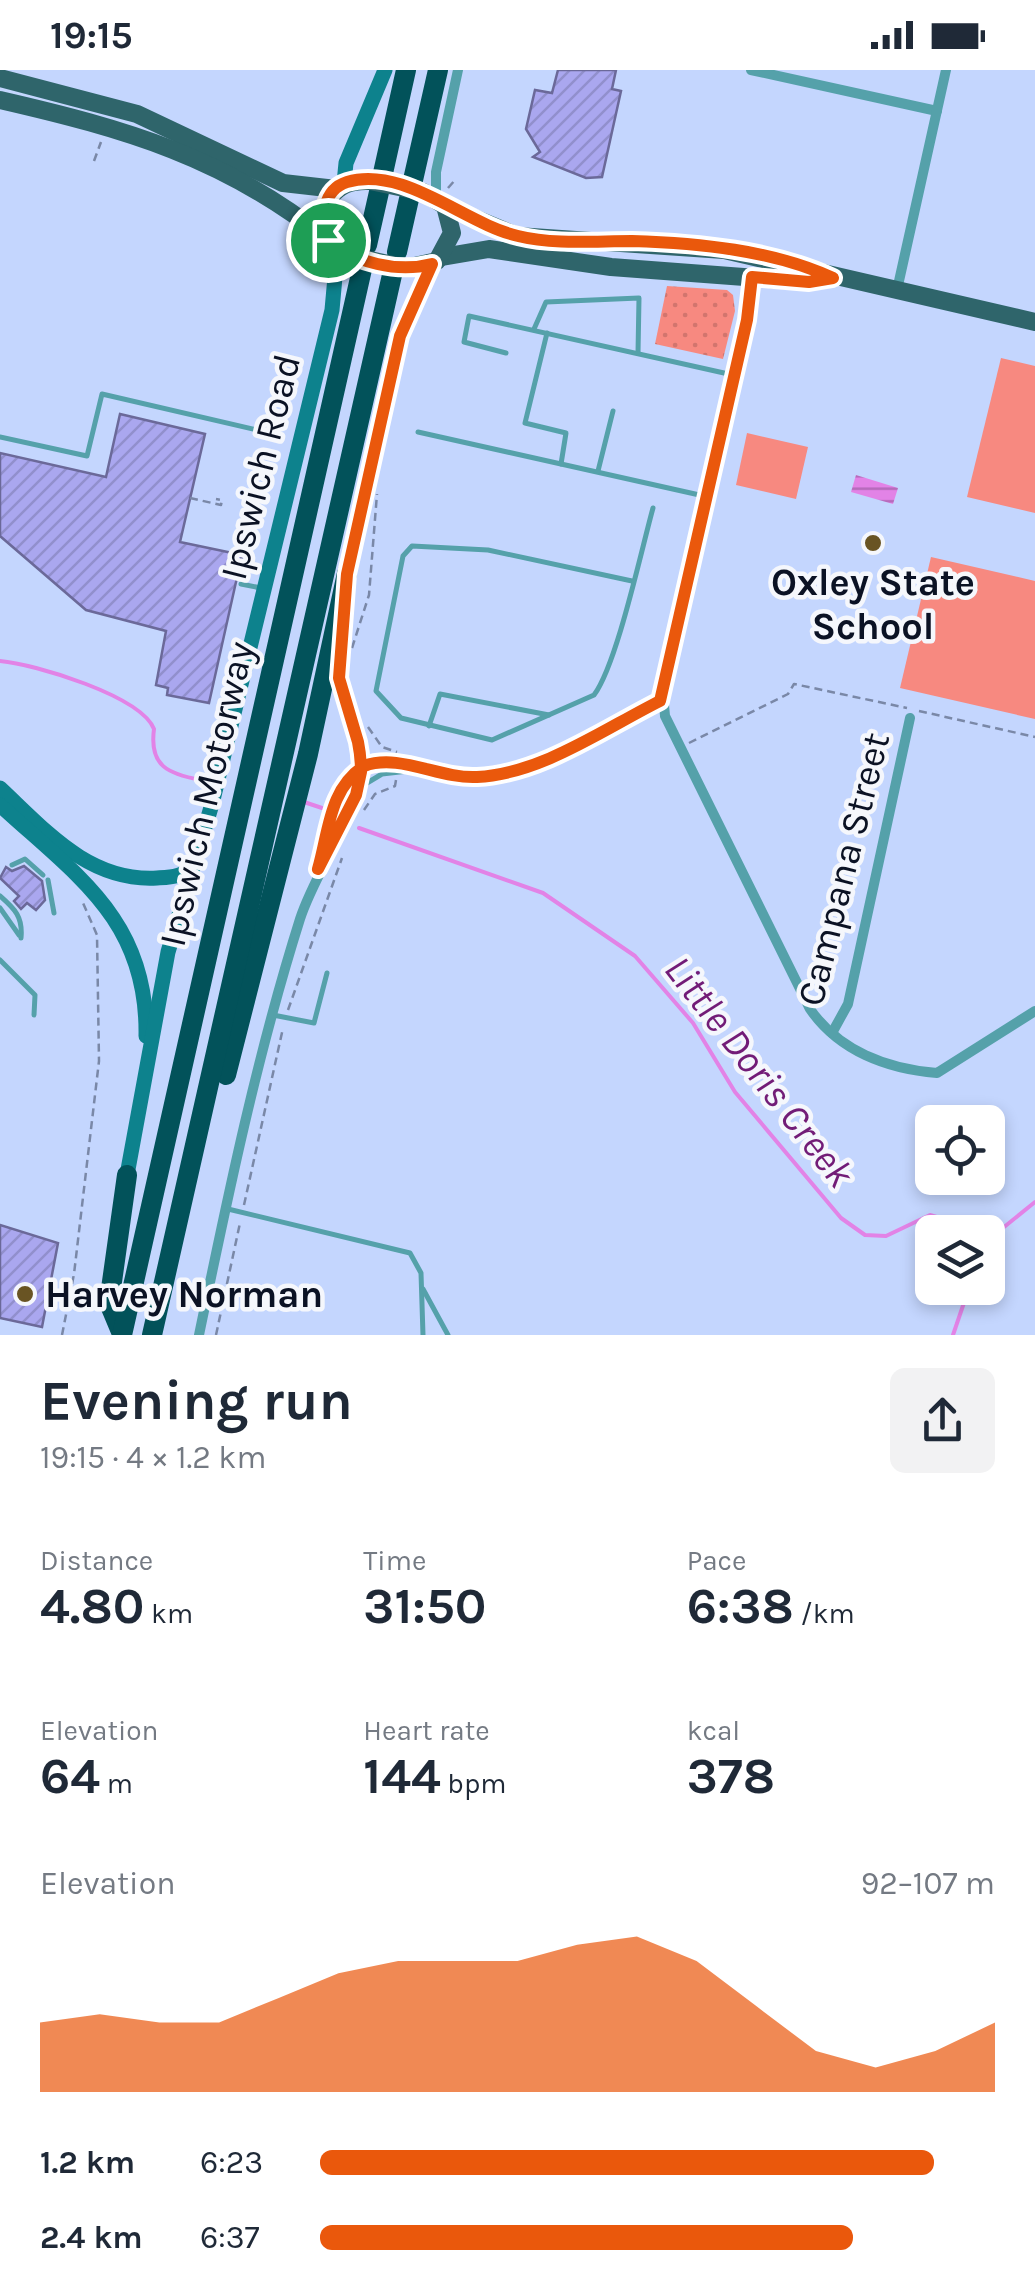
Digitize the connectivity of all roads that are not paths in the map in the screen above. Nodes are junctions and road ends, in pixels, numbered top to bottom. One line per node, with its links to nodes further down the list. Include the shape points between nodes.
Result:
1 (385, 70): 11 (main road)
2 (406, 70): 10 (highway, Ipswich Motorway)
3 (438, 70): 12 (highway, Ipswich Motorway)
4 (458, 70): 12 (street)
5 (751, 70): 9 (street)
6 (946, 70): 9 (street)
7 (0, 78): 11 (main road, via 136,114 282,183)
8 (0, 100): 13 (main road, via 118,128 190,154 267,195)
9 (936, 110): 20 (street)
10 (378, 182): 11 (main road); 12 (main road, bridge); 15 (highway, Ipswich Motorway)
11 (340, 186): 13 (main road, via 323,214)
12 (429, 194): 14 (main road, via 518,236 670,243); 16 (main road, via 452,234); 17 (highway, Ipswich Motorway)
13 (327, 239): 15 (main road); 38 (main road, Ipswich Road, via 336,286 332,310)
14 (754, 256): 18 (street); 19 (main road)
15 (360, 257): 17 (main road, bridge); 64 (highway, Ipswich Motorway)
16 (438, 260): 17 (main road); 18 (main road, via 489,249); 35 (street, via 400,336)
17 (399, 265): 63 (highway, Ipswich Motorway)
18 (752, 277): 19 (main road); 26 (street)
19 (833, 278): 20 (main road)
20 (897, 291): 21 (main road)
21 (1035, 322)
22 (534, 328): 23 (lane); 24 (lane, via 546,302 638,298); 25 (lane, via 469,316 464,342)
23 (548, 332): 24 (lane); 31 (lane, via 525,423 566,433)
24 (638, 352): 26 (lane)
25 (506, 353)
26 (733, 374): 33 (street)
27 (613, 411): 32 (lane)
28 (256, 430): 30 (lane, via 102,394 87,456)
29 (418, 432): 31 (lane)
30 (0, 437)
31 (561, 464): 32 (lane)
32 (598, 472): 33 (lane)
33 (704, 496): 39 (street)
34 (653, 508): 36 (lane)
35 (347, 574): 43 (street, via 339,678); 63 (highway, via 172,1296)
36 (632, 581): 40 (lane, via 599,688); 42 (lane, via 488,550 412,546 404,556 375,682 391,712)
37 (241, 584): 38 (lane)
38 (264, 588): 48 (main road, Ipswich Road)
39 (660, 701): 44 (lane, via 550,757 494,774 472,778); 59 (street, via 803,997)
40 (551, 716): 42 (lane, via 492,740); 42 (lane, via 440,694)
41 (910, 718): 59 (street, Campana Street, via 848,1004)
42 (429, 726)
43 (361, 768): 44 (lane, via 392,762); 46 (street); 50 (lane, via 336,796)
44 (420, 770): 46 (lane, via 382,774)
45 (0, 788): 48 (main road, via 104,872 130,879 175,877)
46 (357, 791): 50 (street)
47 (0, 805): 60 (main road, via 99,895 138,968 146,1044)
48 (196, 863): 60 (main road, Ipswich Road, via 168,952)
49 (12, 865): 53 (lane, via 25,859 46,878)
50 (318, 869): 58 (street)
51 (0, 896): 52 (lane, via 17,911 20,938)
52 (0, 908)
53 (54, 914)
54 (0, 960): 57 (lane, via 35,995)
55 (327, 973): 58 (lane, via 314,1023)
56 (1035, 1011): 59 (street, via 937,1072 866,1058)
57 (34, 1015)
58 (273, 1015): 61 (street)
59 (832, 1033)
60 (127, 1175): 64 (highway, via 109,1303)
61 (225, 1208): 62 (lane, via 404,1250 418,1265); 65 (street)
62 (423, 1289): 66 (lane); 67 (lane)
63 (153, 1330)
64 (122, 1335)
65 (199, 1335)
66 (423, 1335)
67 (448, 1335)

